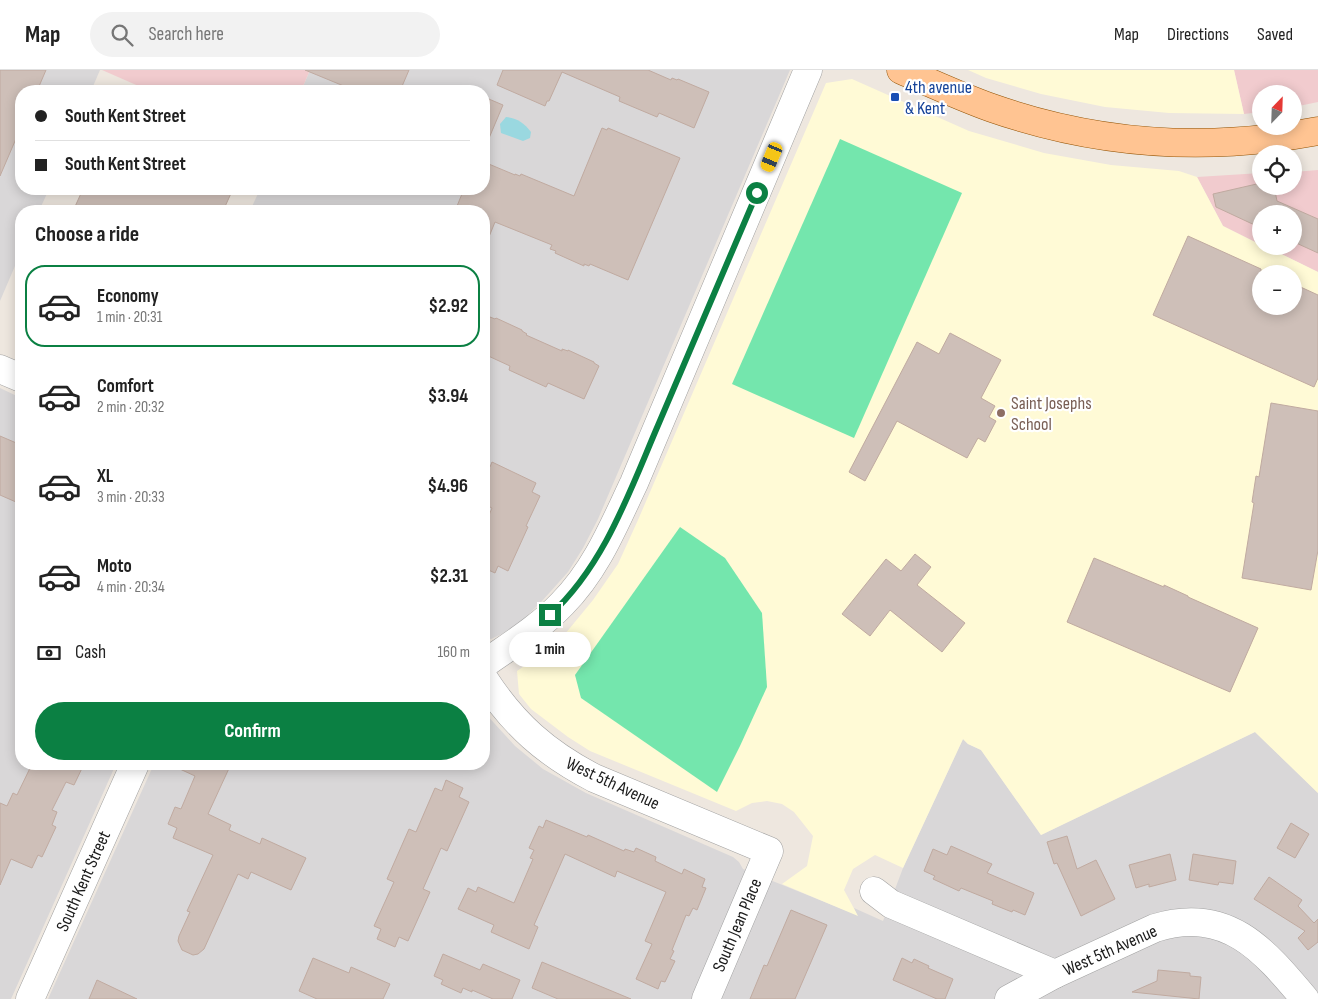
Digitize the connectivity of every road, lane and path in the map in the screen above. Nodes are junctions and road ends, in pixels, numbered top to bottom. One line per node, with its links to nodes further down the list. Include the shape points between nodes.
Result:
1 (808, 70): 6 (street, via 638,474 602,550 563,603 536,628)
2 (901, 70): 3 (main road, via 993,108 1052,125 1128,140 1184,144 1266,140)
3 (1318, 131)
4 (0, 369): 5 (street)
5 (15, 375)
6 (490, 660)
7 (490, 688): 9 (street, West 5th Avenue, via 509,715 549,751 572,766)
8 (132, 770): 12 (street, South Kent Street)
9 (769, 851): 13 (street, South Jean Place)
10 (874, 891): 11 (street, West 5th Avenue, via 891,904)
11 (1055, 974): 14 (street); 15 (street, West 5th Avenue, via 1155,928 1185,922 1205,923 1246,938 1274,962)
12 (30, 999)
13 (706, 999)
14 (1010, 999)
15 (1305, 999)

